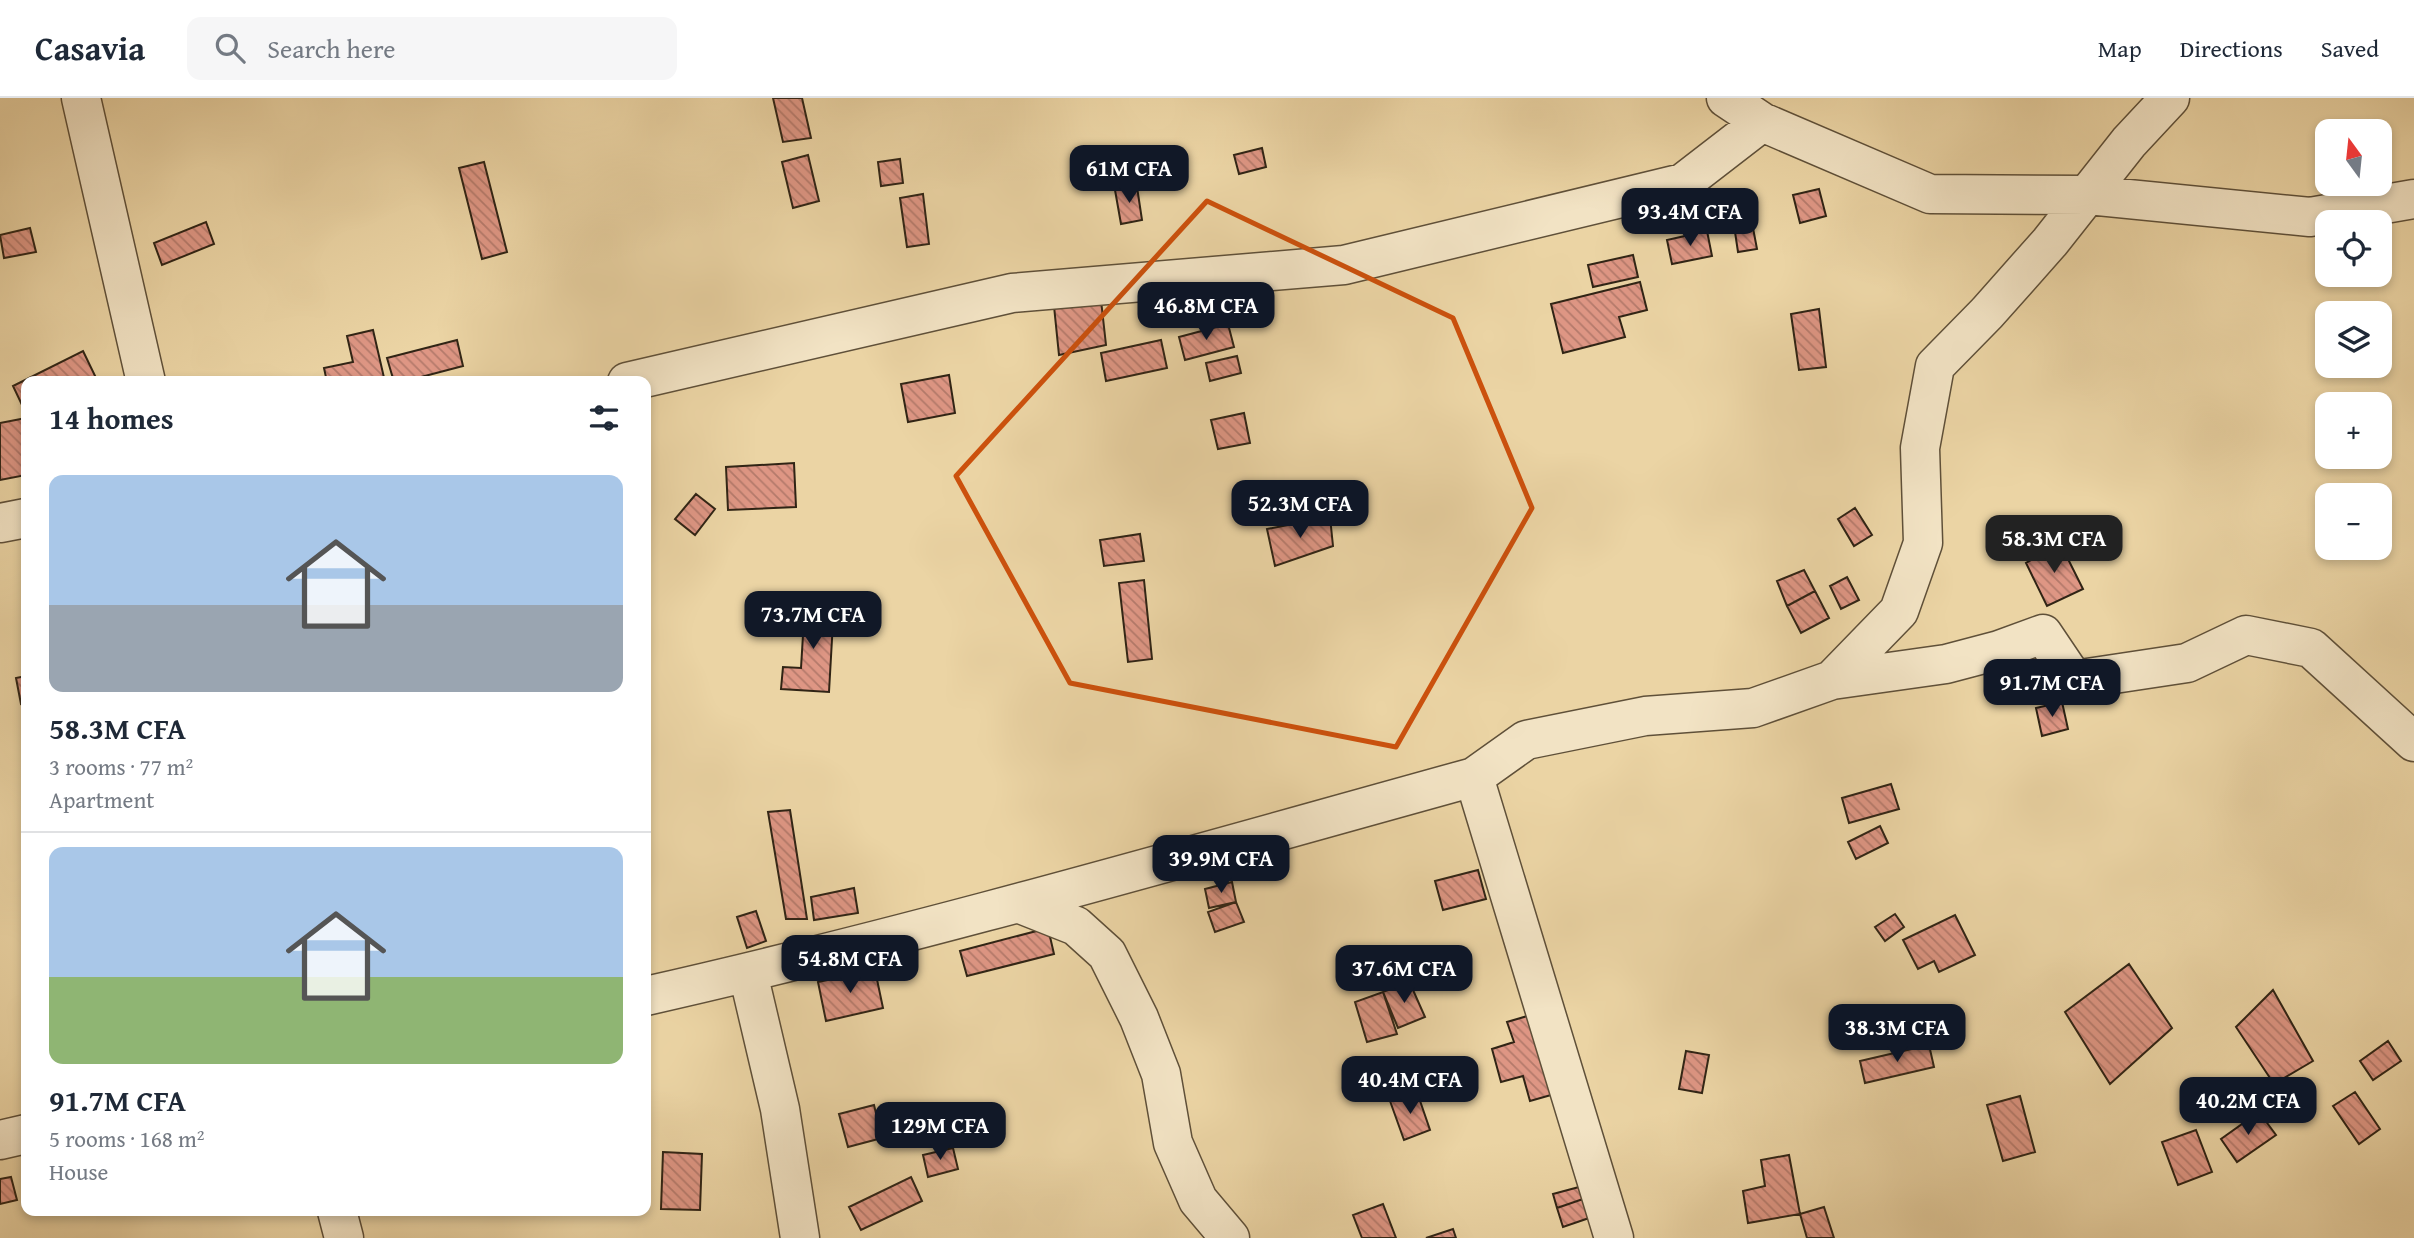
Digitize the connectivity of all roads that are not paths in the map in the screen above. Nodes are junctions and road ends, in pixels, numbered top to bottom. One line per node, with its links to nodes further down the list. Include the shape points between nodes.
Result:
1 (81, 98): 7 (street)
2 (1726, 98): 4 (street)
3 (2170, 98): 5 (street)
4 (1762, 122): 5 (street, via 1930,194); 8 (street, via 1683,183 1344,265 1012,293)
5 (2088, 194): 6 (street, via 2310,217); 11 (street, via 1987,313 1935,366 1920,448 1923,543 1899,611)
6 (2414, 199)
7 (145, 376)
8 (651, 376)
9 (21, 519): 10 (street)
10 (0, 523)
11 (1832, 680): 12 (street, via 1946,664 2043,634 2074,681 2187,663 2246,635 2311,648); 13 (street, via 1753,708 1645,716 1526,740)
12 (2414, 742)
13 (1474, 777): 14 (street); 23 (street)
14 (1018, 903): 15 (street); 22 (street, via 1076,926 1107,954 1161,1074 1173,1143 1198,1200)
15 (748, 973): 16 (street); 21 (street, via 780,1109)
16 (651, 995)
17 (21, 1135): 18 (street)
18 (0, 1139)
19 (338, 1216): 20 (street)
20 (344, 1238)
21 (800, 1238)
22 (1230, 1238)
23 (1614, 1238)

